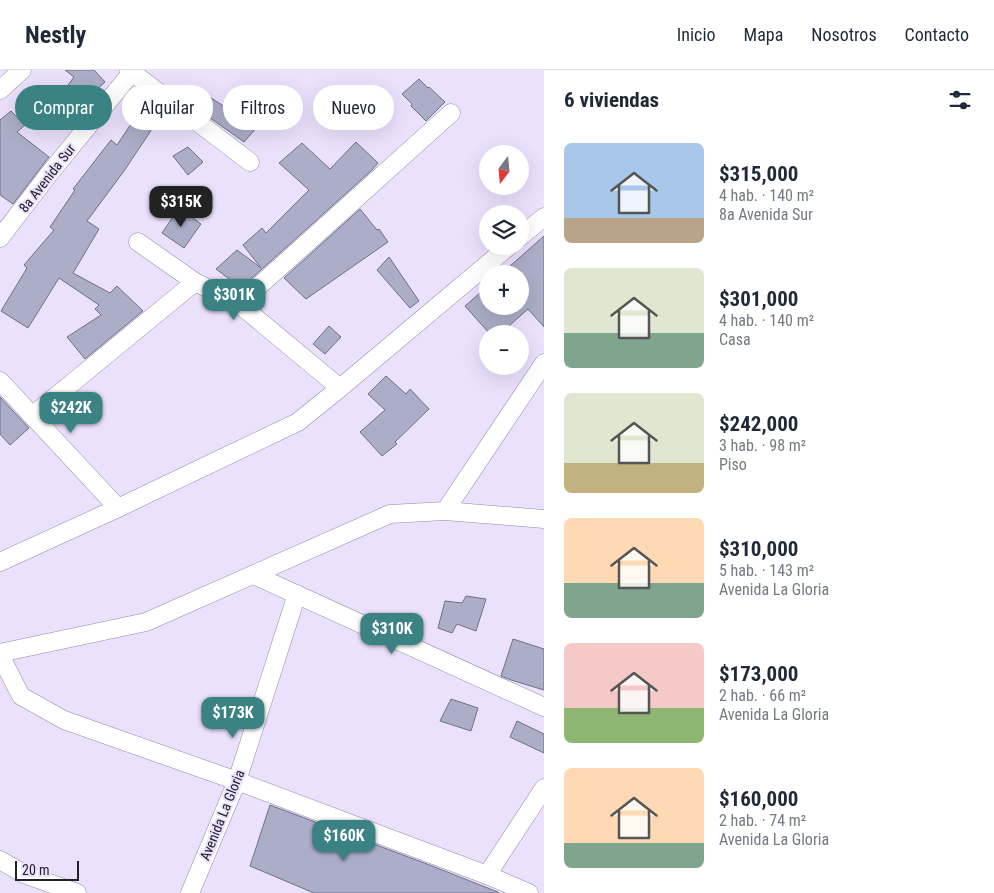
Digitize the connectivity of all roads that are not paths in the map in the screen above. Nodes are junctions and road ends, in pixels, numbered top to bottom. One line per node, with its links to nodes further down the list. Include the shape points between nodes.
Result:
1 (22, 70): 3 (street)
2 (131, 71): 5 (street); 8 (street, 8a Avenida Sur)
3 (0, 90)
4 (451, 113): 12 (street)
5 (250, 162)
6 (544, 217): 7 (street)
7 (529, 230)
8 (0, 238)
9 (138, 242): 11 (street)
10 (498, 255): 15 (street)
11 (195, 282): 12 (street); 16 (street)
12 (239, 304): 15 (street)
13 (544, 363): 18 (street)
14 (0, 381): 16 (street)
15 (340, 388): 17 (street, via 298,422)
16 (32, 416): 17 (street)
17 (118, 508): 20 (street)
18 (445, 511): 19 (street); 21 (street, via 390,514)
19 (544, 519)
20 (0, 562)
21 (254, 575): 22 (street); 23 (street, via 146,622)
22 (297, 594): 24 (street); 25 (street, Avenida La Gloria)
23 (0, 654): 25 (street, via 21,696 64,720)
24 (544, 707)
25 (236, 781): 28 (street); 30 (street, Avenida La Gloria)
26 (544, 788): 28 (street)
27 (0, 860): 29 (street, via 24,874)
28 (487, 875): 31 (street)
29 (77, 893)
30 (190, 893)
31 (529, 893)

